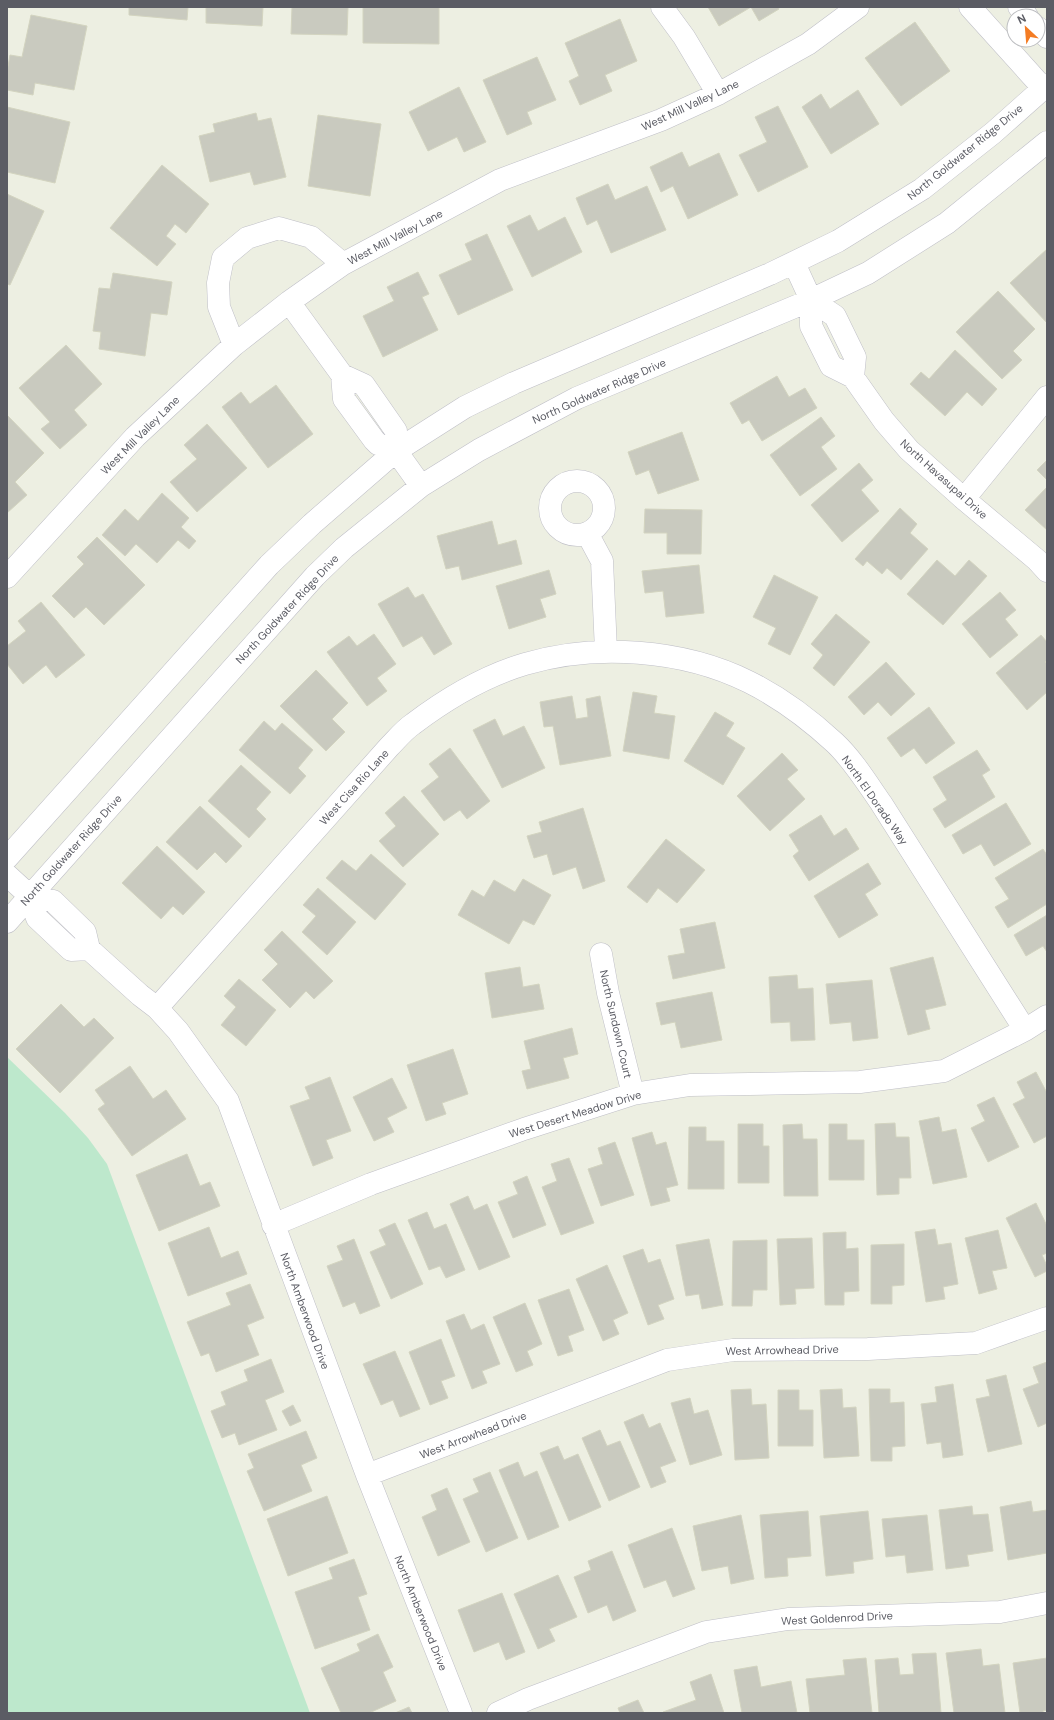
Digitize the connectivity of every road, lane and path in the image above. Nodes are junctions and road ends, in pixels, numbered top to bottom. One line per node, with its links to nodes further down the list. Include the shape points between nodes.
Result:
1 (662, 7): 5 (street, via 684,37)
2 (858, 7): 5 (street, West Mill Valley Lane, via 808,44)
3 (970, 7): 4 (street)
4 (1045, 87): 7 (street, North Goldwater Ridge Drive, via 994,133 918,192 838,241)
5 (718, 94): 8 (street, West Mill Valley Lane, via 661,120 500,180)
6 (1047, 142): 9 (street, North Goldwater Ridge Drive, via 947,223 868,273)
7 (794, 263): 9 (street); 13 (street, North Goldwater Ridge Drive, via 514,383 465,407)
8 (343, 264): 10 (street, West Mill Valley Lane); 11 (street, via 311,237 279,228 247,238 223,258 218,283 218,307)
9 (811, 300): 14 (street, North Goldwater Ridge Drive, via 577,398 479,450); 15 (street, North Havasupai Drive, via 835,316 855,357 853,377 884,421 909,450)
10 (289, 302): 11 (street, West Mill Valley Lane); 13 (street, via 342,375 364,385 396,431)
11 (234, 345): 18 (street, West Mill Valley Lane, via 135,437)
12 (1047, 397): 15 (street)
13 (396, 451): 14 (street); 20 (street, North Goldwater Ridge Drive, via 269,565)
14 (421, 486): 22 (street, North Goldwater Ridge Drive, via 344,548 315,576)
15 (964, 499): 17 (street, North Havasupai Drive)
16 (587, 533): 19 (street, via 602,561)
17 (1047, 571)
18 (7, 577)
19 (606, 651): 25 (street, West Cisa Rio Lane, via 524,664 486,679 446,700 412,725 389,747); 27 (street, North El Dorado Way, via 676,658 715,668 749,682 785,702 836,744 881,803)
20 (7, 858)
21 (7, 875): 22 (street)
22 (30, 896): 23 (street, North Goldwater Ridge Drive); 25 (street, North Amberwood Drive, via 53,901 85,932 89,949)
23 (7, 922)
24 (601, 954): 28 (street, North Sundown Court)
25 (157, 1008): 29 (street, North Amberwood Drive, via 178,1031 228,1101)
26 (1047, 1016): 27 (street, West Desert Meadow Drive)
27 (1025, 1030): 28 (street, West Desert Meadow Drive, via 944,1071 860,1082 690,1086)
28 (633, 1094): 29 (street, West Desert Meadow Drive, via 524,1129 371,1184)
29 (273, 1225): 31 (street, North Amberwood Drive)
30 (1047, 1318): 31 (street, West Arrowhead Drive, via 976,1343 868,1349 733,1350 667,1360)
31 (367, 1475): 33 (street, North Amberwood Drive)
32 (1047, 1603): 34 (street, West Goldenrod Drive, via 1000,1612 788,1619 706,1632 528,1699)
33 (461, 1713)
34 (498, 1713)

